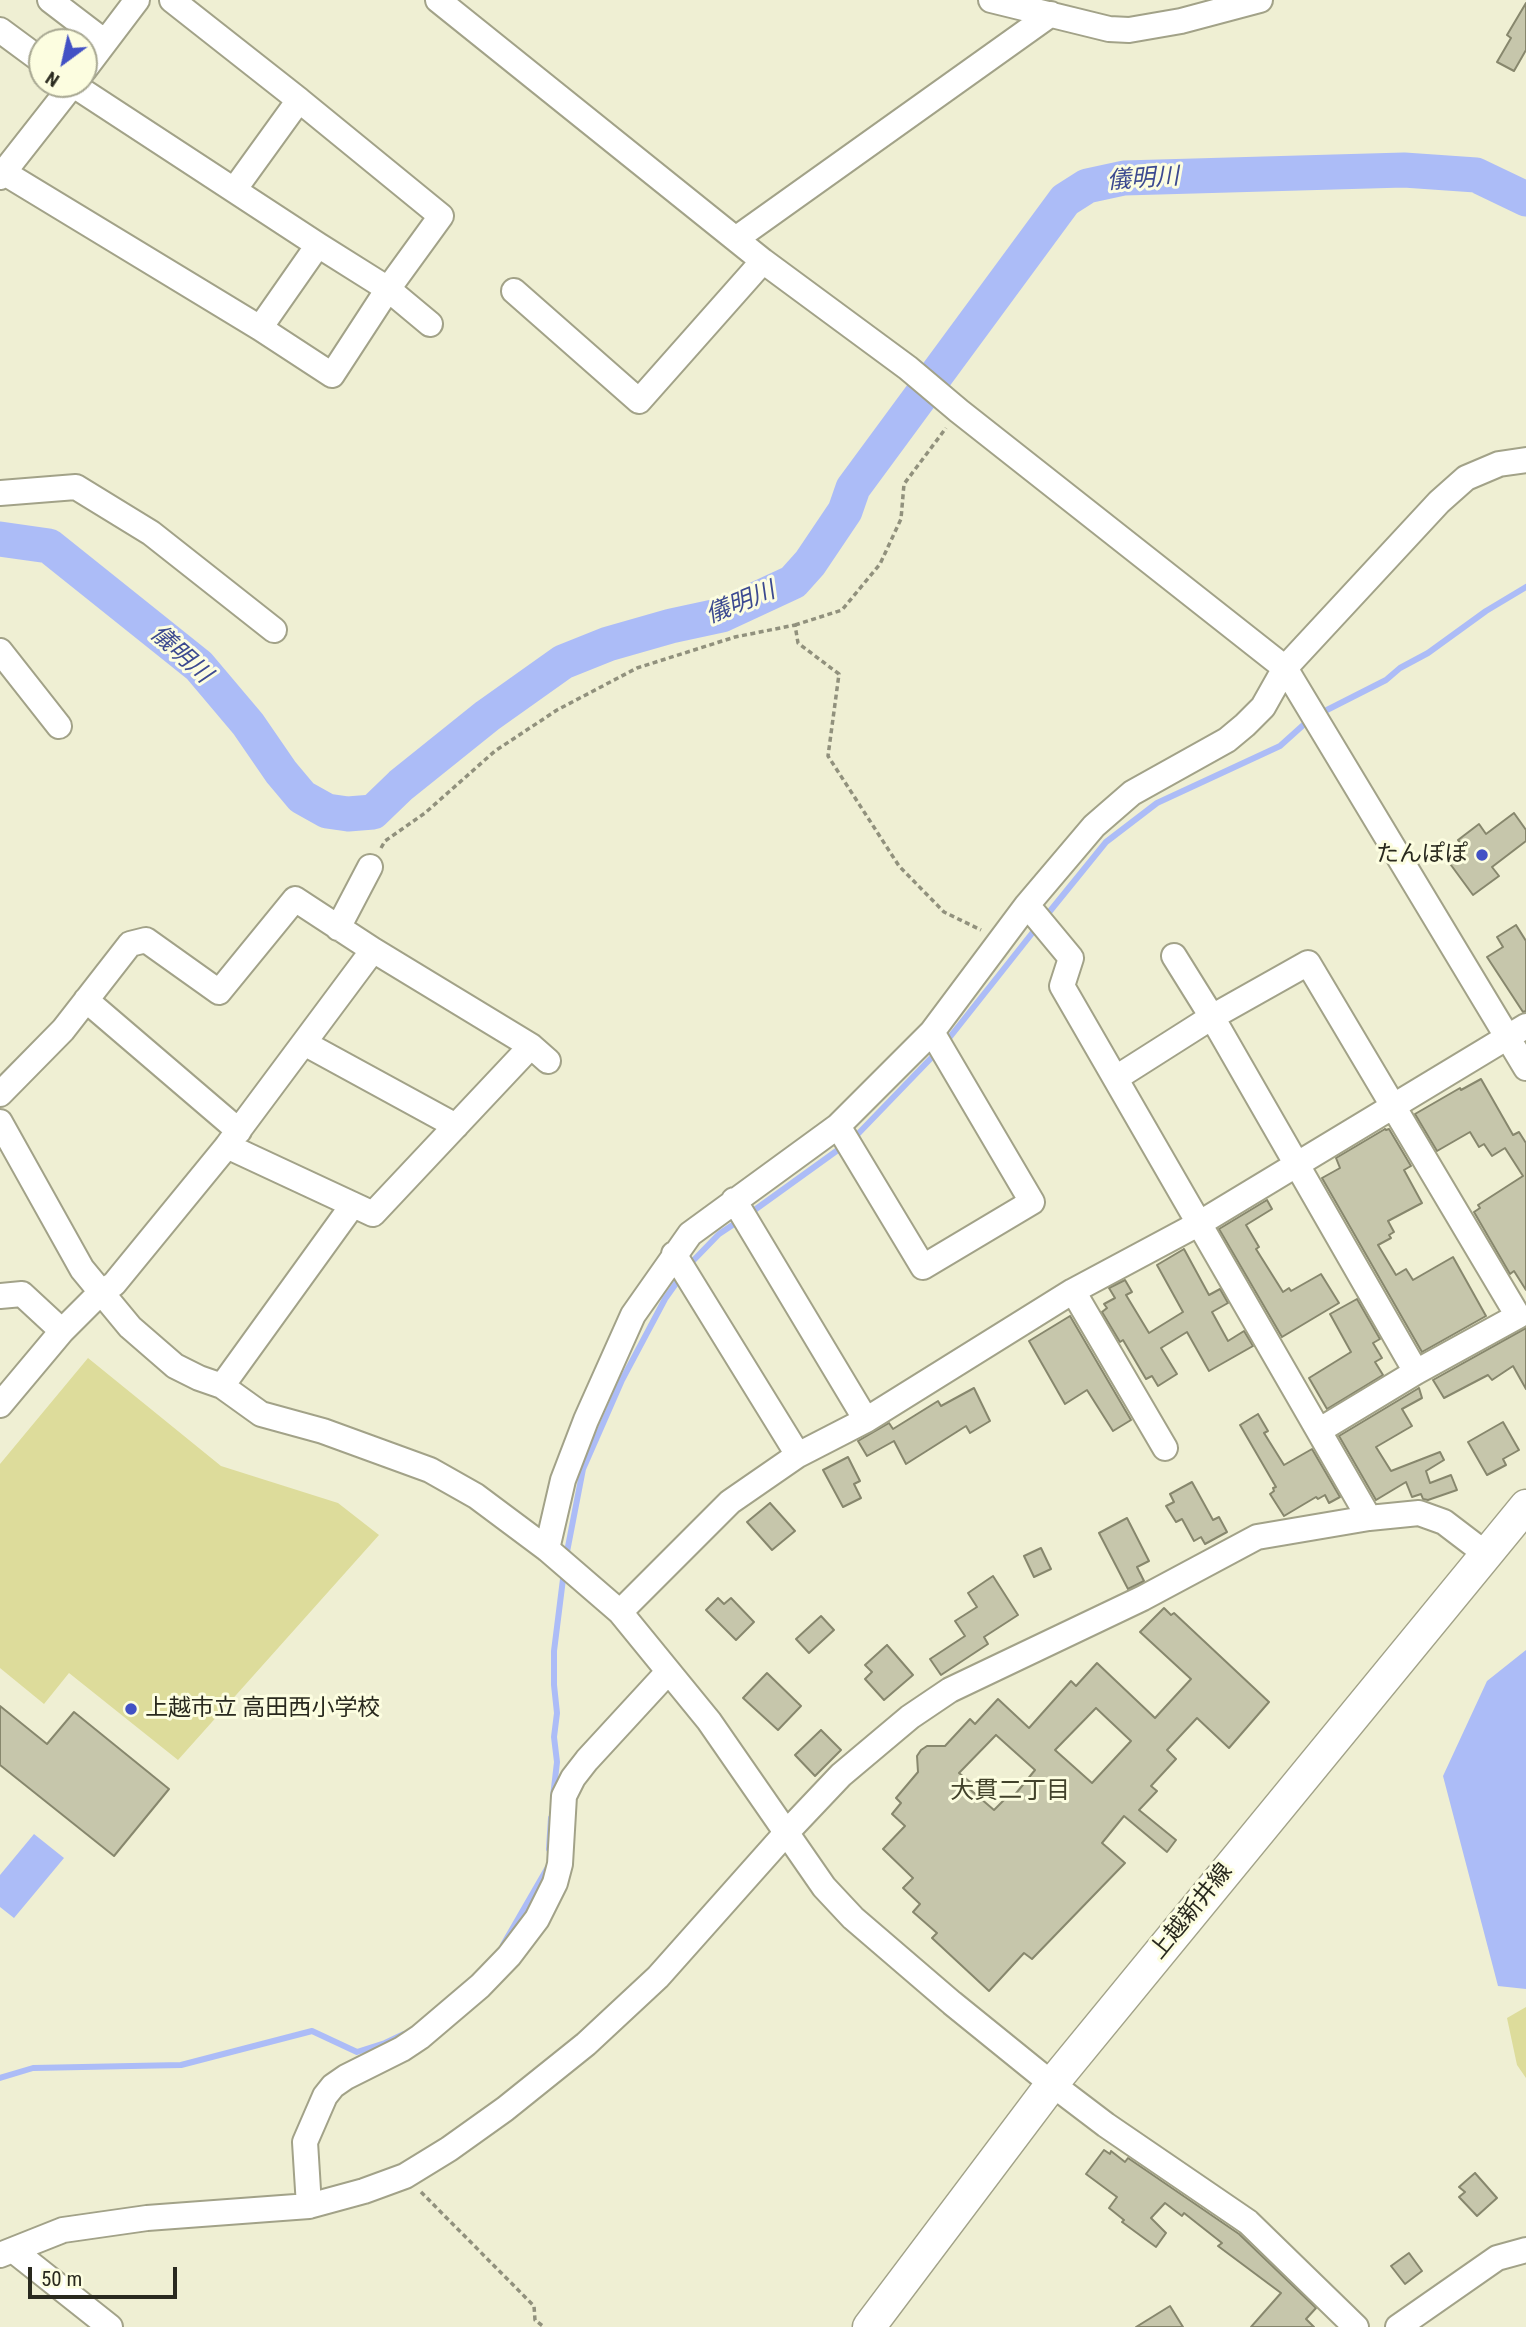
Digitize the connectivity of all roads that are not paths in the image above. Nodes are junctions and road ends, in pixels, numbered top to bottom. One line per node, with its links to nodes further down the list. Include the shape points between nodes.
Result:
1 (50, 0): 9 (street)
2 (137, 0): 9 (street)
3 (172, 0): 14 (street)
4 (438, 0): 17 (street)
5 (991, 0): 7 (street)
6 (1260, 0): 7 (street, via 1129,30 1109,29)
7 (1044, 8): 17 (street)
8 (0, 30): 10 (street)
9 (105, 42): 11 (street)
10 (28, 51)
11 (98, 51)
12 (62, 98): 15 (street)
13 (94, 98): 16 (street)
14 (299, 100): 16 (street); 20 (street, via 441,216)
15 (2, 175): 23 (street)
16 (233, 190): 18 (street)
17 (737, 238): 19 (street)
18 (318, 245): 20 (street); 23 (street)
19 (763, 261): 21 (street, via 639,401); 28 (street, via 908,368)
20 (388, 289): 22 (street); 23 (street, via 332,375)
21 (514, 291)
22 (430, 324)
23 (260, 328)
24 (1526, 460): 28 (street, via 1499,464 1466,478)
25 (0, 492): 26 (street, via 76,487 151,533)
26 (274, 630)
27 (0, 651): 29 (street)
28 (1285, 668): 31 (street, via 1263,707 1245,725 1227,740 1132,793 1094,826); 37 (street)
29 (59, 726)
30 (370, 867): 32 (street)
31 (1027, 905): 38 (street); 41 (street, via 1071,958 1062,986)
32 (338, 928): 33 (street); 35 (street, via 295,899 219,992 146,940 131,944)
33 (373, 950): 39 (street); 45 (street, via 539,1054)
34 (1174, 956): 36 (street)
35 (86, 1000): 42 (street); 47 (street)
36 (1212, 1017): 41 (street); 43 (street, via 1308,963); 48 (street)
37 (1517, 1031): 40 (street); 43 (street)
38 (932, 1032): 46 (street); 46 (street, via 1032,1202 923,1267)
39 (304, 1043): 45 (street); 47 (street)
40 (1526, 1068)
41 (1116, 1078): 51 (street)
42 (0, 1094)
43 (1392, 1107): 48 (street); 57 (street, via 1518,1316)
44 (0, 1122): 54 (street)
45 (456, 1126): 50 (street, via 373,1214)
46 (838, 1126): 49 (street)
47 (233, 1139): 50 (street); 54 (street, via 114,1284)
48 (1295, 1164): 51 (street); 57 (street)
49 (734, 1200): 52 (street, via 690,1234); 60 (street)
50 (352, 1206): 58 (street)
51 (1200, 1223): 53 (street); 61 (street)
52 (674, 1254): 63 (street); 66 (street, via 633,1315 586,1420 563,1480)
53 (1073, 1291): 60 (street); 62 (street)
54 (100, 1293): 56 (street); 58 (street, via 130,1327 176,1366)
55 (0, 1296): 56 (street, via 22,1294)
56 (62, 1331): 59 (street)
57 (1416, 1372): 61 (street)
58 (222, 1386): 66 (street, via 261,1414 430,1470 476,1496)
59 (0, 1405)
60 (866, 1420): 63 (street)
61 (1320, 1430): 65 (street)
62 (1165, 1448)
63 (798, 1454): 68 (street, via 730,1502)
64 (1526, 1506): 67 (main road, 上越新井線)
65 (1369, 1518): 67 (street, via 1419,1513 1444,1522); 70 (street, via 1257,1537 1143,1598 950,1690 841,1775)
66 (547, 1549): 68 (street)
67 (1486, 1554): 71 (main road, 上越新井線)
68 (620, 1612): 69 (street)
69 (668, 1672): 70 (street, via 709,1721); 72 (street, via 573,1778 564,1796 555,1882 537,1919 509,1956 437,2024 402,2049 333,2085 325,2096 305,2142)
70 (787, 1832): 71 (street, via 824,1887 853,1918); 72 (street, via 658,1977 586,2044 505,2109 405,2176)
71 (1052, 2084): 76 (main road, 上越新井線); 77 (street, via 1248,2222)
72 (309, 2206): 74 (street, via 62,2230)
73 (1526, 2250): 78 (street, via 1497,2258)
74 (7, 2253): 75 (street)
75 (110, 2327)
76 (869, 2327)
77 (1356, 2327)
78 (1398, 2327)

